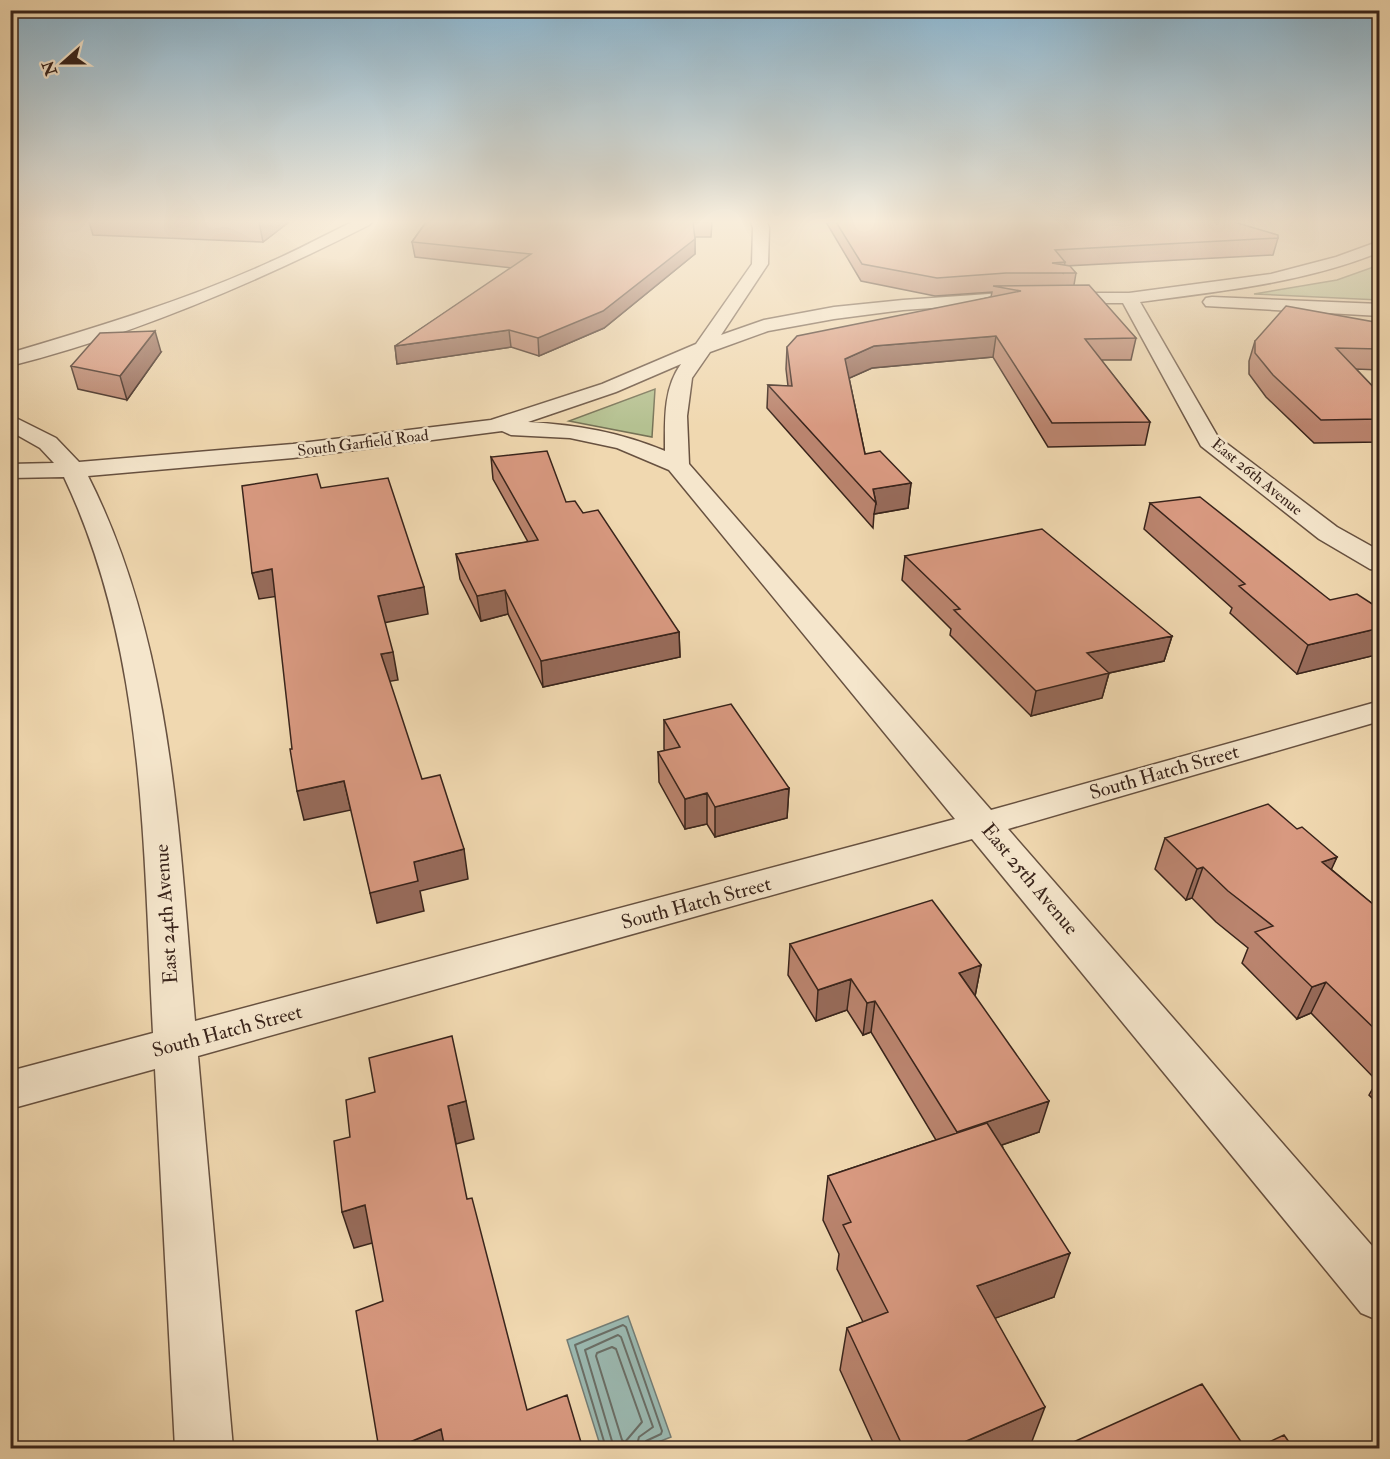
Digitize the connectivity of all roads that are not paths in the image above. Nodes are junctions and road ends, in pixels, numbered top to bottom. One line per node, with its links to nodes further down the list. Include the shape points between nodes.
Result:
1 (216, 290): 7 (street)
2 (742, 290): 6 (street)
3 (1189, 290): 4 (street)
4 (1129, 298): 5 (street); 6 (street, South Garfield Road, via 1003,298 891,306 764,326); 13 (street, East 26th Avenue, via 1209,441 1328,533)
5 (1380, 310)
6 (702, 348): 9 (street, South Garfield Road, via 609,388); 10 (street, via 682,378 676,416)
7 (10, 360)
8 (10, 422): 11 (street, East 24th Avenue, via 48,443)
9 (494, 426): 10 (street, East 25th Avenue, via 570,431 624,442); 11 (street, South Garfield Road, via 294,451)
10 (677, 465): 15 (street, East 25th Avenue)
11 (73, 470): 12 (street, South Garfield Road); 16 (street, East 24th Avenue, via 110,555 144,694 156,771)
12 (10, 471)
13 (1380, 563)
14 (1380, 711): 15 (street, South Hatch Street)
15 (983, 824): 16 (street, South Hatch Street); 18 (street, East 25th Avenue)
16 (175, 1045): 17 (street, South Hatch Street); 19 (street, East 24th Avenue)
17 (10, 1090)
18 (1380, 1295)
19 (204, 1449)

